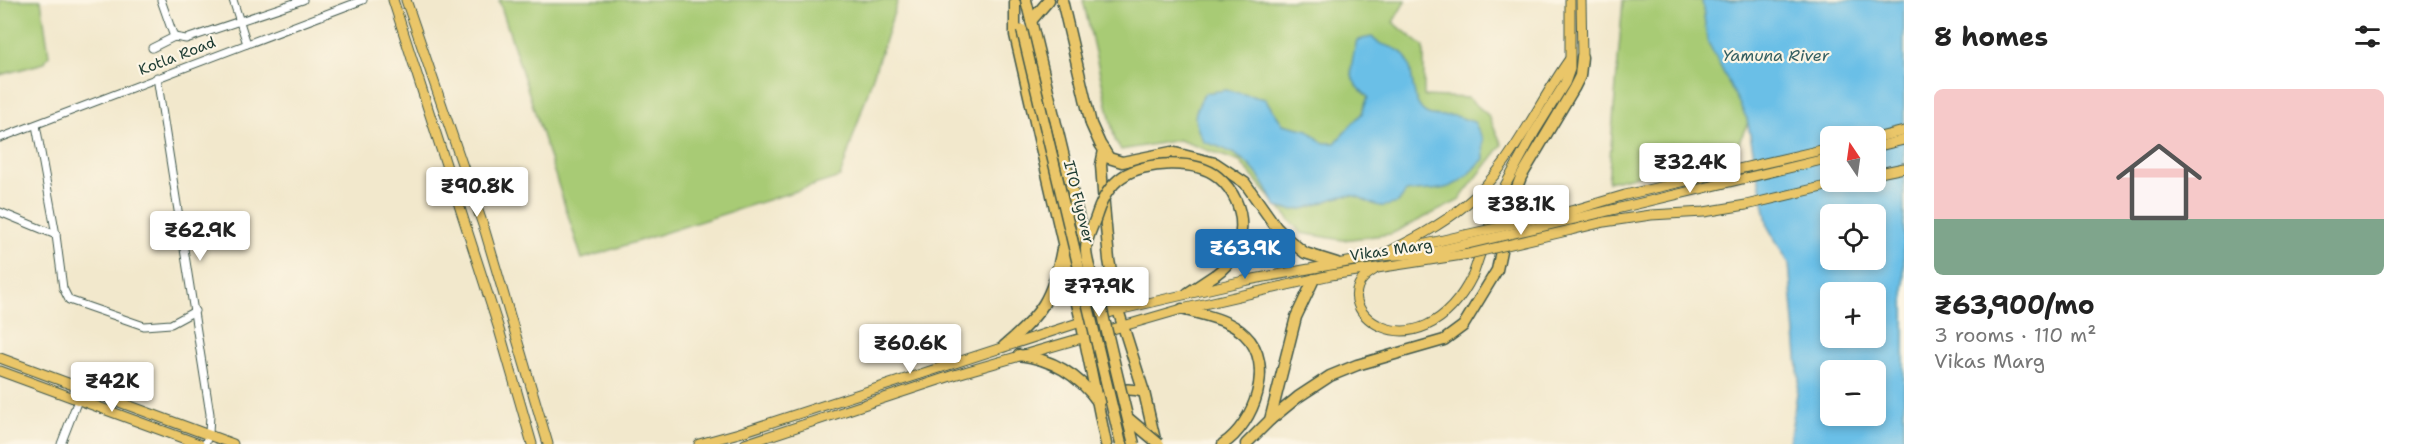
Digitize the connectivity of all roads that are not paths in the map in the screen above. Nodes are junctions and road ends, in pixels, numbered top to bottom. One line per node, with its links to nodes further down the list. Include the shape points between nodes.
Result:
1 (161, 0): 17 (street)
2 (233, 0): 13 (street)
3 (303, 0): 13 (street)
4 (363, 0): 18 (street, Kotla Road)
5 (393, 0): 67 (main road)
6 (406, 0): 62 (main road, via 484,231)
7 (1026, 0): 14 (highway)
8 (1049, 0): 14 (highway)
9 (1062, 0): 29 (highway, via 1091,124)
10 (1570, 0): 15 (main road)
11 (1581, 0): 16 (main road)
12 (1014, 1): 14 (highway, ITO Flyover); 38 (highway, via 1015,35)
13 (240, 19): 17 (street, via 186,39); 18 (street)
14 (1029, 26): 40 (highway, ITO Flyover); 71 (highway, ITO Flyover, bridge)
15 (1569, 30): 16 (main road); 22 (main road, via 1570,58)
16 (1583, 30): 20 (main road)
17 (174, 37): 19 (street)
18 (247, 44): 21 (street, Kotla Road)
19 (152, 48)
20 (1582, 57): 22 (highway, via 1580,76)
21 (157, 77): 23 (street, Kotla Road); 48 (street)
22 (1542, 121): 41 (main road, via 1465,206 1419,237); 43 (main road, via 1500,195 1470,281 1443,315 1429,325 1403,331 1387,330 1370,321 1360,306 1357,285); 60 (highway, via 1513,195 1497,270 1463,326 1444,340 1330,376)
23 (36, 125): 26 (street, Kotla Road); 37 (street)
24 (1904, 131): 25 (main road)
25 (1886, 135)
26 (0, 138)
27 (1904, 140): 28 (main road)
28 (1886, 144)
29 (1104, 150): 42 (highway, via 1109,158 1122,162 1171,152 1215,163 1245,183 1290,241 1305,253); 47 (highway, via 1104,205)
30 (1820, 151): 33 (main road, Vikas Marg)
31 (1820, 160): 33 (main road, Vikas Marg)
32 (1904, 168): 34 (main road)
33 (1750, 172): 39 (main road, Vikas Marg, bridge); 39 (main road, Vikas Marg, bridge, via 1625,195)
34 (1886, 172)
35 (1820, 187): 39 (main road, Vikas Marg, bridge, via 1704,212 1652,215)
36 (0, 212): 37 (street)
37 (56, 236): 48 (street, via 63,288 72,303 144,326 171,324)
38 (1063, 244): 49 (highway); 52 (highway, via 1056,280 1041,310)
39 (1467, 244): 41 (main road, Vikas Marg, via 1429,253); 43 (main road, Vikas Marg)
40 (1086, 248): 45 (highway, bridge, via 1103,198 1121,177 1163,164 1188,165 1219,178 1232,194 1240,215 1238,248 1215,275); 59 (highway, ITO Flyover, bridge)
41 (1381, 256): 42 (main road, Vikas Marg)
42 (1337, 263): 45 (main road, Vikas Marg)
43 (1379, 267): 44 (main road, Vikas Marg)
44 (1314, 279): 46 (main road, Vikas Marg); 60 (highway, via 1296,317)
45 (1188, 293): 47 (main road, Vikas Marg)
46 (1182, 309): 50 (main road, Vikas Marg); 74 (highway, via 1230,324 1254,345 1259,369 1256,397 1246,420)
47 (1118, 310): 49 (main road, Vikas Marg); 50 (highway)
48 (195, 311): 61 (street, via 210,414)
49 (1081, 321): 51 (highway); 52 (main road, Vikas Marg)
50 (1122, 326): 51 (main road, Vikas Marg); 56 (highway)
51 (1083, 336): 53 (main road, Vikas Marg); 58 (highway)
52 (1004, 346): 68 (main road, Vikas Marg)
53 (1018, 355): 58 (highway, via 1042,358 1065,369); 69 (main road, Vikas Marg)
54 (0, 358): 61 (main road)
55 (0, 371): 57 (main road)
56 (1144, 392): 58 (highway, via 1132,388 1115,391); 73 (highway)
57 (78, 400): 63 (street); 64 (main road)
58 (1098, 402): 70 (highway)
59 (1127, 418): 72 (highway, ITO Flyover, bridge); 73 (highway, bridge)
60 (1270, 420): 75 (highway)
61 (209, 434): 65 (street); 66 (main road)
62 (548, 443)
63 (61, 444)
64 (199, 444)
65 (205, 444)
66 (233, 444)
67 (532, 444)
68 (699, 444)
69 (746, 444)
70 (1106, 444)
71 (1121, 444)
72 (1134, 444)
73 (1157, 444)
74 (1223, 444)
75 (1246, 444)

